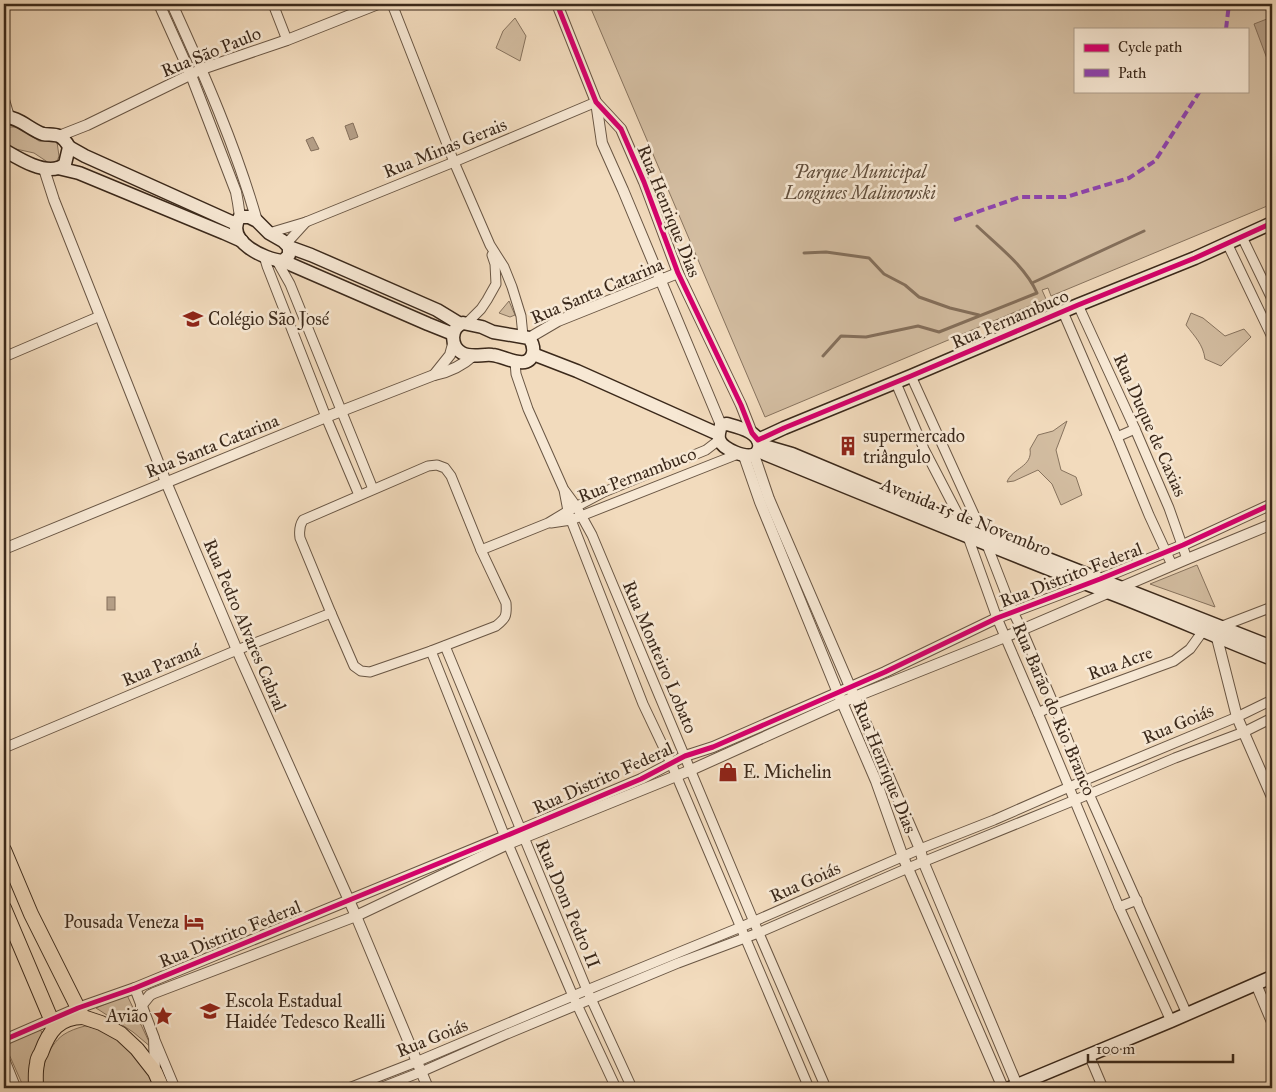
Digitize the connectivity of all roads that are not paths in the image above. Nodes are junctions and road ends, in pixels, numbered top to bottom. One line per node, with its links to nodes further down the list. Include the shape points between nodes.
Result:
1 (159, 4): 9 (street)
2 (172, 4): 8 (street)
3 (273, 4): 7 (street)
4 (378, 4): 7 (street, Rua São Paulo)
5 (392, 4): 16 (street)
6 (557, 4): 11 (street, Rua Henrique Dias)
7 (288, 40): 8 (street, Rua São Paulo)
8 (202, 69): 9 (street, Rua São Paulo); 20 (street)
9 (191, 75): 13 (street, Rua São Paulo); 19 (street, via 236,192)
10 (4, 100): 12 (street)
11 (596, 102): 16 (street, Rua Minas Gerais); 31 (street, Rua Henrique Dias, via 621,129); 32 (street, Rua Henrique Dias, via 602,143)
12 (6, 117): 13 (main road, via 42,134)
13 (59, 136): 14 (main road)
14 (69, 147): 17 (main road, via 65,164); 19 (main road)
15 (4, 150): 18 (main road)
16 (454, 162): 21 (street, Rua Minas Gerais); 27 (street)
17 (58, 168): 18 (main road); 25 (main road, via 79,173)
18 (44, 169): 38 (street, Rua Pedro Alvares Cabral)
19 (238, 221): 20 (main road, via 249,217); 25 (main road, via 238,236)
20 (257, 221): 23 (main road)
21 (306, 222): 23 (street, Rua Minas Gerais); 28 (street, Rua Minas Gerais)
22 (1272, 223): 24 (main road, Rua Pernambuco)
23 (268, 233): 28 (main road)
24 (1242, 237): 26 (main road, Rua Pernambuco); 33 (street)
25 (242, 241): 29 (main road)
26 (1227, 243): 35 (main road, Rua Pernambuco); 40 (street)
27 (490, 245): 39 (street, via 496,284 484,305); 41 (street, via 512,287)
28 (288, 246): 30 (main road, via 289,255); 34 (main road)
29 (264, 256): 30 (main road); 48 (street)
30 (280, 261): 37 (main road); 46 (street)
31 (678, 273): 32 (street, Rua Santa Catarina); 57 (street, Rua Henrique Dias, via 741,405)
32 (660, 281): 41 (street, Rua Santa Catarina); 54 (street, Rua Henrique Dias)
33 (1272, 299)
34 (415, 300): 37 (main road); 39 (main road, via 448,316)
35 (1078, 305): 36 (main road, Rua Pernambuco); 53 (street, Rua Duque de Caxias)
36 (1063, 312): 49 (main road, Rua Pernambuco); 55 (street, Rua Duque de Caxias)
37 (408, 315): 39 (main road)
38 (100, 316): 44 (street); 59 (street, Rua Pedro Alvares Cabral)
39 (458, 331): 41 (main road); 43 (main road, via 456,349 466,355); 47 (street, Rua Santa Catarina, via 450,355)
40 (1271, 332)
41 (526, 337): 42 (main road, via 532,342)
42 (532, 354): 45 (main road, via 529,360); 54 (main road, Avenida 15 de Novembro)
43 (474, 355): 45 (main road, via 494,355); 47 (street, Rua Santa Catarina, via 451,371)
44 (4, 357)
45 (515, 362): 61 (street, Rua Monteiro Lobato, via 528,409)
46 (324, 370): 48 (street); 51 (street)
47 (434, 375): 51 (street, Rua Santa Catarina)
48 (310, 376): 52 (street)
49 (912, 376): 50 (main road, Rua Pernambuco); 56 (street, Rua Barão do Rio Branco)
50 (896, 382): 57 (main road, Rua Pernambuco, via 784,428); 58 (street, Rua Barão do Rio Branco)
51 (342, 411): 52 (street, Rua Santa Catarina); 60 (street)
52 (326, 417): 59 (street, Rua Santa Catarina); 62 (street)
53 (1135, 429): 55 (street); 72 (street, Rua Duque de Caxias)
54 (720, 433): 57 (main road, Avenida 15 de Novembro, via 724,446); 57 (main road, Avenida 15 de Novembro, via 727,424 740,427); 63 (street, Rua Pernambuco, via 706,450)
55 (1117, 437): 75 (street, Rua Duque de Caxias)
56 (940, 441): 58 (street); 71 (street, Rua Barão do Rio Branco)
57 (752, 447): 66 (street, Rua Pernambuco); 70 (main road, Avenida 15 de Novembro); 95 (street, Rua Henrique Dias, via 769,499); 96 (street, Rua Henrique Dias, via 760,502)
58 (924, 449): 70 (street, Rua Barão do Rio Branco)
59 (166, 482): 73 (street, Rua Santa Catarina); 92 (street, Rua Pedro Alvares Cabral)
60 (373, 489): 62 (street); 74 (street, via 428,466 445,468)
61 (564, 490): 63 (street, Rua Monteiro Lobato); 65 (street, Rua Monteiro Lobato)
62 (359, 495): 84 (street, via 300,524 300,538)
63 (576, 506): 65 (street, Rua Pernambuco); 66 (street, Rua Monteiro Lobato)
64 (1268, 506): 69 (street); 72 (street, Rua Distrito Federal)
65 (568, 511): 67 (street, Rua Monteiro Lobato); 68 (street, Rua Pernambuco)
66 (581, 516): 67 (street, Rua Pernambuco); 105 (street, Rua Monteiro Lobato, via 592,535)
67 (571, 520): 68 (street, Rua Pernambuco); 107 (street, Rua Monteiro Lobato, via 643,704)
68 (548, 523): 74 (street, Rua Pernambuco)
69 (1272, 524): 76 (street, Rua Distrito Federal)
70 (966, 532): 71 (main road, Avenida 15 de Novembro); 85 (street, Rua Barão do Rio Branco)
71 (984, 538): 78 (main road, Avenida 15 de Novembro); 79 (main road, Avenida 15 de Novembro); 83 (street, Rua Barão do Rio Branco)
72 (1183, 545): 75 (street, Rua Distrito Federal); 76 (street, Rua Duque de Caxias)
73 (4, 549)
74 (481, 550): 90 (street, via 506,603 505,619 496,626)
75 (1165, 552): 77 (street, Rua Duque de Caxias); 78 (street, Rua Distrito Federal)
76 (1187, 559): 77 (street, Rua Distrito Federal)
77 (1172, 565): 80 (street, Rua Distrito Federal)
78 (1100, 579): 79 (street, Rua Distrito Federal); 80 (main road, Avenida 15 de Novembro)
79 (1086, 584): 81 (main road, Avenida 15 de Novembro); 83 (street, Rua Distrito Federal)
80 (1122, 588): 81 (street, Rua Distrito Federal); 88 (main road, Avenida 15 de Novembro)
81 (1110, 593): 86 (street, Rua Distrito Federal); 87 (main road, Avenida 15 de Novembro)
82 (1272, 607): 88 (street)
83 (1012, 612): 85 (street, Rua Distrito Federal); 86 (street, Rua Barão do Rio Branco)
84 (331, 613): 92 (street, Rua Paraná); 93 (street, via 354,666 361,671 370,672)
85 (997, 618): 89 (street, Rua Barão do Rio Branco); 95 (street, Rua Distrito Federal, via 885,672)
86 (1022, 630): 89 (street, Rua Distrito Federal); 98 (street, Rua Barão do Rio Branco)
87 (1203, 631): 88 (main road, Avenida 15 de Novembro); 98 (street, Rua Acre, via 1190,649 1174,661)
88 (1219, 632): 91 (main road, Avenida 15 de Novembro); 94 (main road, Avenida 15 de Novembro); 100 (street)
89 (1005, 637): 95 (street, Rua Distrito Federal); 99 (street, Rua Barão do Rio Branco)
90 (445, 646): 93 (street); 119 (street, Rua Dom Pedro II)
91 (1272, 648)
92 (237, 650): 104 (street, Rua Paraná); 129 (street, Rua Pedro Alvares Cabral)
93 (431, 652): 120 (street, Rua Dom Pedro II)
94 (1272, 659)
95 (852, 692): 96 (street, Rua Distrito Federal); 109 (street, Rua Henrique Dias)
96 (840, 698): 105 (street, Rua Distrito Federal); 108 (street, Rua Distrito Federal); 111 (street, Rua Henrique Dias)
97 (1272, 700): 100 (street, Rua Goiás)
98 (1054, 705): 99 (street, Rua Acre); 112 (street, Rua Barão do Rio Branco)
99 (1038, 713): 113 (street, Rua Barão do Rio Branco)
100 (1237, 717): 102 (street); 103 (street, Rua Goiás)
101 (1272, 718): 102 (street, Rua Goiás)
102 (1244, 732): 106 (street, Rua Goiás); 115 (street)
103 (1170, 745): 106 (street); 112 (street, Rua Goiás)
104 (4, 748)
105 (685, 756): 107 (street, Rua Distrito Federal); 108 (street, Rua Monteiro Lobato)
106 (1175, 758): 114 (street, Rua Goiás)
107 (671, 763): 110 (street, Rua Monteiro Lobato); 119 (street, Rua Distrito Federal)
108 (691, 770): 110 (street, Rua Distrito Federal); 134 (street, Rua Monteiro Lobato)
109 (888, 775): 111 (street); 121 (street, Rua Henrique Dias)
110 (676, 776): 119 (street, Rua Distrito Federal); 136 (street, Rua Monteiro Lobato)
111 (876, 781): 123 (street, Rua Henrique Dias)
112 (1083, 781): 113 (street, Rua Goiás); 114 (street, Rua Barão do Rio Branco)
113 (1069, 787): 116 (street, Rua Barão do Rio Branco); 117 (street, Rua Goiás)
114 (1089, 794): 116 (street, Rua Goiás); 128 (street, Rua Barão do Rio Branco)
115 (1272, 796)
116 (1075, 800): 118 (street, Rua Goiás); 130 (street, Rua Barão do Rio Branco)
117 (994, 820): 118 (street); 121 (street, Rua Goiás)
118 (999, 831): 124 (street, Rua Goiás)
119 (522, 834): 120 (street, Rua Distrito Federal); 147 (street, Rua Dom Pedro II)
120 (506, 840): 129 (street, Rua Distrito Federal); 133 (street, Rua Distrito Federal); 148 (street, Rua Dom Pedro II)
121 (920, 849): 123 (street, Rua Goiás); 124 (street, Rua Henrique Dias)
122 (4, 850): 132 (main road)
123 (904, 857): 125 (street, Rua Henrique Dias); 126 (street, Rua Goiás)
124 (923, 861): 125 (street, Rua Goiás); 142 (street, Rua Henrique Dias)
125 (908, 868): 127 (street, Rua Goiás); 144 (street, Rua Henrique Dias)
126 (830, 888): 127 (street); 134 (street, Rua Goiás)
127 (834, 899): 137 (street, Rua Goiás)
128 (1136, 900): 130 (street); 140 (street, Rua Barão do Rio Branco)
129 (349, 901): 133 (street, Rua Pedro Alvares Cabral); 146 (street, Rua Distrito Federal)
130 (1119, 907): 141 (street, Rua Barão do Rio Branco)
131 (4, 908): 135 (main road)
132 (31, 914): 135 (main road); 152 (main road)
133 (356, 916): 150 (street, Rua Distrito Federal, via 154,993); 163 (street, Rua Pedro Alvares Cabral)
134 (754, 922): 136 (street, Rua Goiás); 137 (street, Rua Monteiro Lobato)
135 (12, 926): 156 (main road)
136 (741, 927): 138 (street, Rua Monteiro Lobato); 139 (street, Rua Goiás)
137 (758, 933): 138 (street, Rua Goiás); 176 (street, Rua Monteiro Lobato)
138 (745, 938): 139 (street, Rua Goiás); 175 (street, Rua Monteiro Lobato)
139 (676, 959): 147 (street, Rua Goiás); 149 (street, Rua Goiás)
140 (1164, 963): 141 (street); 153 (street, Rua Barão do Rio Branco)
141 (1149, 970): 154 (street, Rua Barão do Rio Branco)
142 (972, 976): 144 (street); 166 (street, Rua Henrique Dias)
143 (1272, 977): 145 (main road)
144 (958, 982): 177 (street, Rua Henrique Dias)
145 (1256, 984): 153 (main road); 155 (street)
146 (135, 988): 150 (street); 152 (street, Rua Distrito Federal)
147 (587, 990): 148 (street, Rua Goiás); 149 (street, Rua Dom Pedro II)
148 (573, 996): 151 (street, Rua Dom Pedro II); 157 (street, Rua Goiás)
149 (592, 1000): 151 (street, Rua Goiás); 174 (street, Rua Dom Pedro II)
150 (145, 1001): 159 (street)
151 (578, 1006): 158 (street, Rua Goiás); 173 (street, Rua Dom Pedro II)
152 (81, 1012): 156 (main road); 165 (main road, via 121,1034 138,1049)
153 (1187, 1014): 154 (main road)
154 (1172, 1021): 161 (main road)
155 (1272, 1022)
156 (52, 1024): 160 (street); 168 (main road, via 37,1064)
157 (503, 1025): 158 (street); 163 (street, Rua Goiás)
158 (508, 1034): 164 (street, Rua Goiás)
159 (154, 1038): 165 (street); 169 (street)
160 (4, 1040)
161 (1089, 1055): 166 (main road); 178 (street)
162 (4, 1058): 167 (street)
163 (416, 1062): 164 (street, Rua Pedro Alvares Cabral); 170 (street, Rua Goiás)
164 (421, 1072): 171 (street, Rua Goiás); 172 (street, Rua Pedro Alvares Cabral)
165 (160, 1083)
166 (1014, 1087)
167 (16, 1088)
168 (36, 1088)
169 (175, 1088)
170 (349, 1088)
171 (380, 1088)
172 (428, 1088)
173 (616, 1088)
174 (632, 1088)
175 (809, 1088)
176 (826, 1088)
177 (1003, 1088)
178 (1103, 1088)

